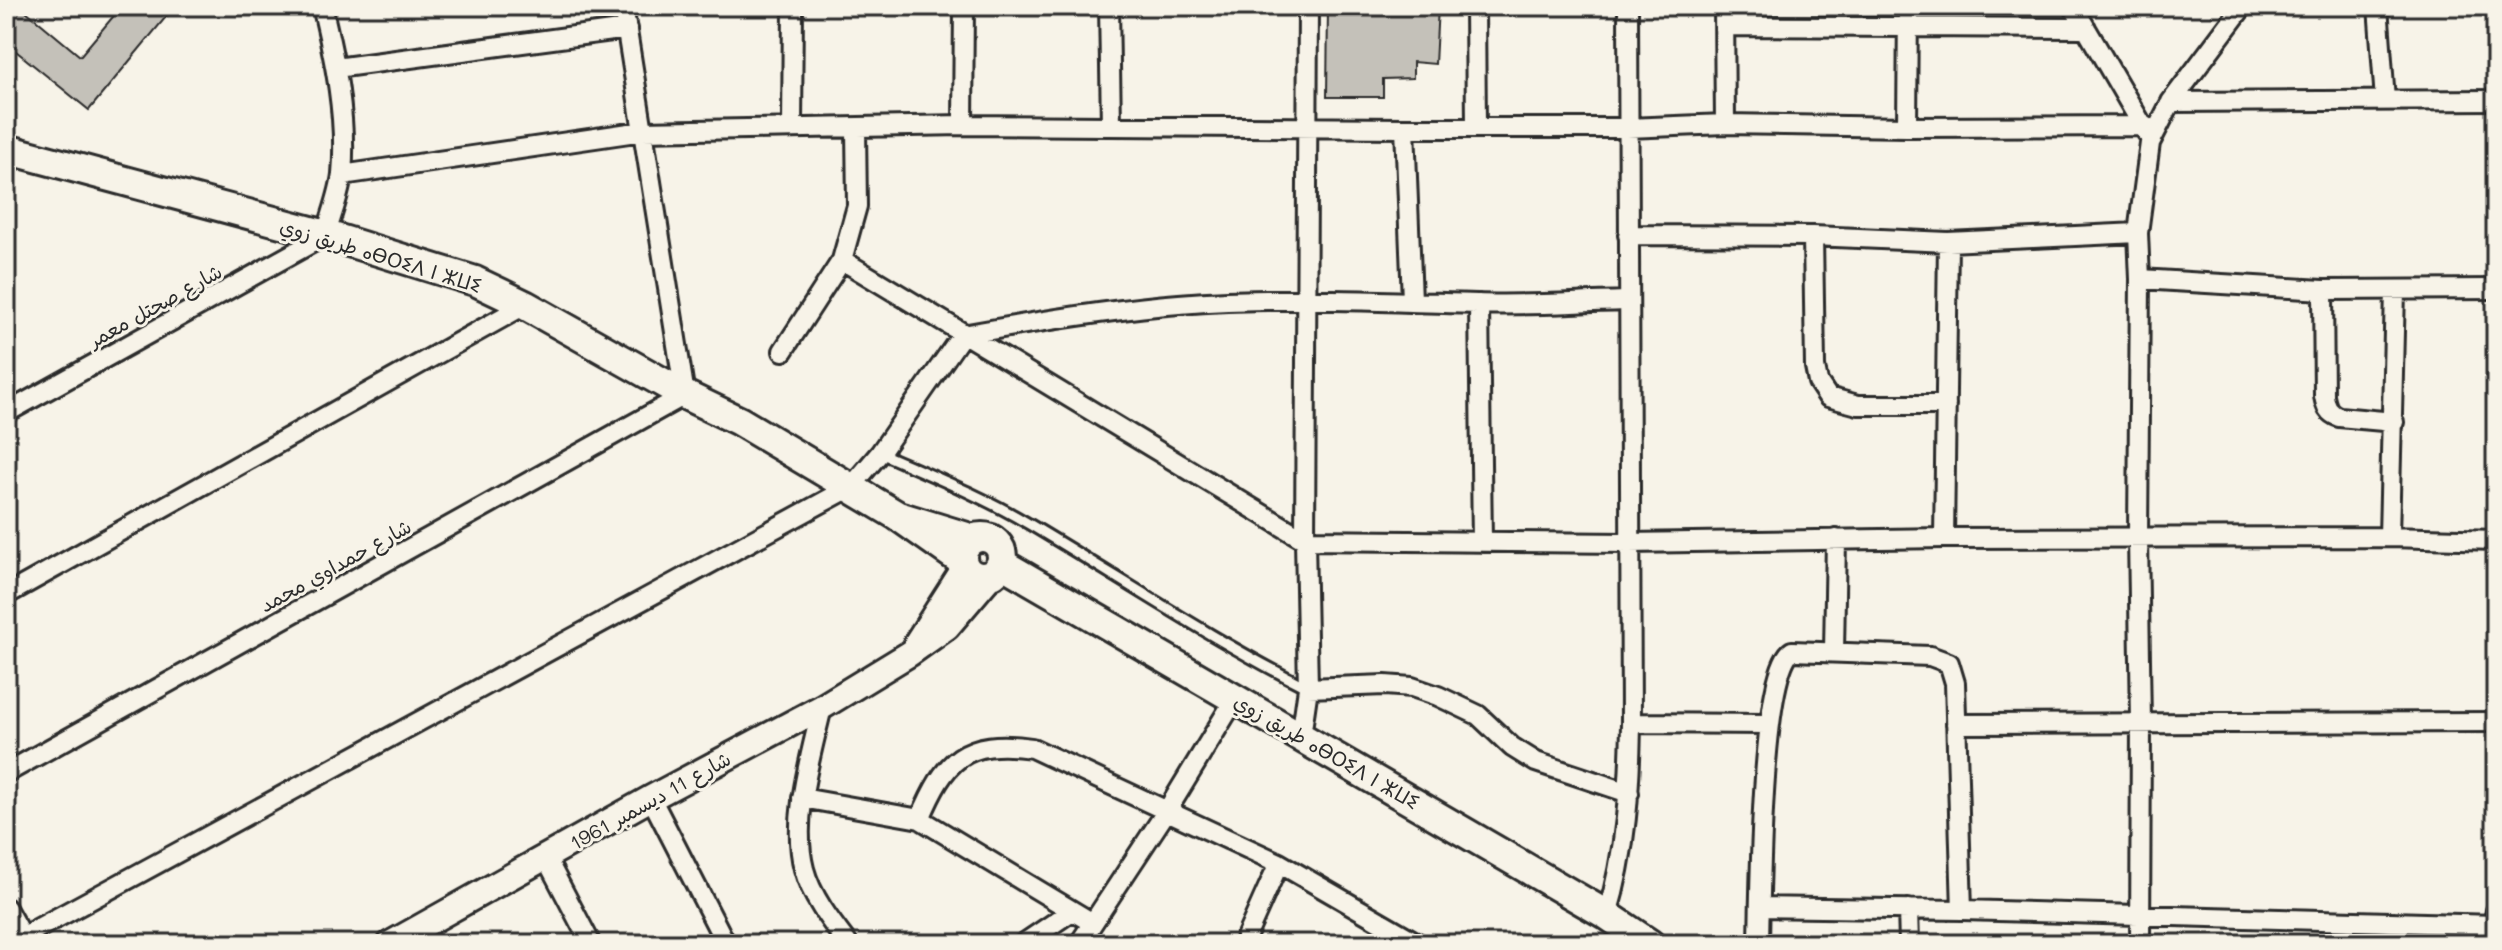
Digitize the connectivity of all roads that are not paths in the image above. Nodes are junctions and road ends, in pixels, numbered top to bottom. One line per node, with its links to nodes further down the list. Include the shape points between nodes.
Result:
1 (322, 6): 18 (street)
2 (623, 6): 17 (street)
3 (793, 6): 28 (street)
4 (964, 6): 23 (street)
5 (1109, 6): 24 (street)
6 (1308, 6): 25 (street)
7 (1475, 6): 26 (street)
8 (1628, 6): 30 (street)
9 (1724, 6): 14 (street)
10 (1908, 6): 15 (street)
11 (2073, 6): 16 (street)
12 (2243, 6): 21 (street)
13 (2378, 6): 20 (street)
14 (1725, 26): 15 (street); 22 (street)
15 (1908, 27): 16 (street); 27 (street)
16 (2086, 28): 33 (street)
17 (627, 29): 18 (street); 32 (street)
18 (336, 68): 35 (street)
19 (2496, 100): 20 (street)
20 (2385, 101): 21 (street)
21 (2171, 102): 33 (street)
22 (1725, 124): 27 (street); 30 (street)
23 (963, 125): 24 (street); 31 (street)
24 (1111, 125): 25 (street)
25 (1309, 126): 29 (street); 46 (street)
26 (1476, 127): 29 (street); 30 (street)
27 (1907, 127): 33 (street)
28 (792, 128): 31 (street); 32 (street)
29 (1405, 128): 47 (street)
30 (1627, 128): 38 (street)
31 (856, 129): 41 (street, via 857,206)
32 (643, 131): 35 (street); 53 (street)
33 (2148, 134): 36 (street)
34 (6, 149): 37 (main road, طريق زوي ⴰⴱⵔⵉⴷ ⵏ ⵣⵡⵉ)
35 (342, 175): 37 (street)
36 (2138, 233): 40 (street); 42 (street)
37 (326, 235): 50 (main road, طريق زوي ⴰⴱⵔⵉⴷ ⵏ ⵣⵡⵉ, via 475,281); 55 (street, شارع صحتل معمر)
38 (1628, 235): 39 (street); 48 (street)
39 (1813, 236): 40 (street); 54 (street, via 1815,367 1828,397 1858,405)
40 (1948, 242): 54 (street)
41 (842, 260): 51 (street); 52 (street)
42 (2140, 279): 44 (street); 59 (street)
43 (2496, 289): 45 (street)
44 (2323, 290): 45 (street); 56 (street, via 2327,409 2339,417)
45 (2395, 290): 56 (street)
46 (1308, 300): 47 (street); 51 (street, via 1180,304 1053,318); 63 (street)
47 (1412, 300): 49 (street)
48 (1629, 301): 49 (street); 66 (street)
49 (1479, 304): 65 (street)
50 (525, 305): 53 (main road, طريق زوي ⴰⴱⵔⵉⴷ ⵏ ⵣⵡⵉ); 69 (street)
51 (962, 335): 57 (street); 63 (street)
52 (783, 351)
53 (685, 395): 58 (main road, طريق زوي ⴰⴱⵔⵉⴷ ⵏ ⵣⵡⵉ); 81 (street, شارع حمداوي محمد)
54 (1946, 405): 61 (street)
55 (6, 413)
56 (2394, 422): 60 (street)
57 (880, 453): 58 (street); 72 (lane, via 1029,524 1239,653)
58 (851, 487): 67 (main road, طريق زوي ⴰⴱⵔⵉⴷ ⵏ ⵣⵡⵉ); 98 (street)
59 (2138, 537): 60 (street); 61 (street); 75 (street)
60 (2389, 537): 64 (street)
61 (1944, 538): 62 (street)
62 (1836, 539): 66 (street); 70 (street)
63 (1305, 540): 65 (street); 72 (street)
64 (2496, 540)
65 (1482, 542): 66 (street)
66 (1629, 543): 77 (street)
67 (967, 556): 68 (main road, طريق زوي ⴰⴱⵔⵉⴷ ⵏ ⵣⵡⵉ, via 986,537 1002,556); 71 (main road)
68 (997, 568): 71 (main road, شارع 11 ديسمبر 1961, via 947,627); 73 (main road, طريق زوي ⴰⴱⵔⵉⴷ ⵏ ⵣⵡⵉ)
69 (6, 595)
70 (1834, 651): 78 (street, via 1787,653); 79 (street, via 1930,656 1949,663)
71 (909, 654): 74 (main road, شارع 11 ديسمبر 1961)
72 (1308, 688): 80 (street); 82 (street, via 1412,687 1478,715 1536,762)
73 (1235, 699): 80 (main road, طريق زوي ⴰⴱⵔⵉⴷ ⵏ ⵣⵡⵉ); 85 (street)
74 (822, 707): 83 (main road, شارع 11 ديسمبر 1961); 84 (street)
75 (2141, 722): 76 (street); 79 (street); 95 (street)
76 (2496, 722)
77 (1631, 723): 78 (street); 82 (street)
78 (1768, 724): 89 (street)
79 (1956, 724): 92 (street)
80 (1301, 736): 94 (main road, طريق زوي ⴰⴱⵔⵉⴷ ⵏ ⵣⵡⵉ)
81 (6, 773)
82 (1629, 793): 94 (street, via 1618,880)
83 (651, 798): 87 (main road, شارع 11 ديسمبر 1961); 101 (street)
84 (802, 798): 86 (street); 102 (street, via 803,867)
85 (1168, 809): 86 (street, via 1032,748 1003,744 975,749 952,762 938,778); 88 (street); 96 (street)
86 (920, 819): 93 (street)
87 (546, 858): 99 (street); 100 (main road, شارع 11 ديسمبر 1961)
88 (1279, 863): 105 (street); 106 (street)
89 (1760, 907): 91 (street); 108 (street)
90 (6, 908): 98 (street)
91 (1908, 909): 92 (street); 109 (street)
92 (1962, 910): 95 (street)
93 (1072, 911): 96 (street); 103 (street)
94 (1607, 915): 107 (main road, طريق زوي ⴰⴱⵔⵉⴷ ⵏ ⵣⵡⵉ)
95 (2141, 916): 97 (street); 110 (street)
96 (1091, 922): 104 (street)
97 (2493, 933)
98 (19, 942)
99 (590, 943)
100 (390, 944)
101 (726, 944)
102 (848, 944)
103 (1023, 944)
104 (1079, 944)
105 (1243, 944)
106 (1419, 944)
107 (1650, 944)
108 (1759, 944)
109 (1909, 944)
110 (2140, 944)

